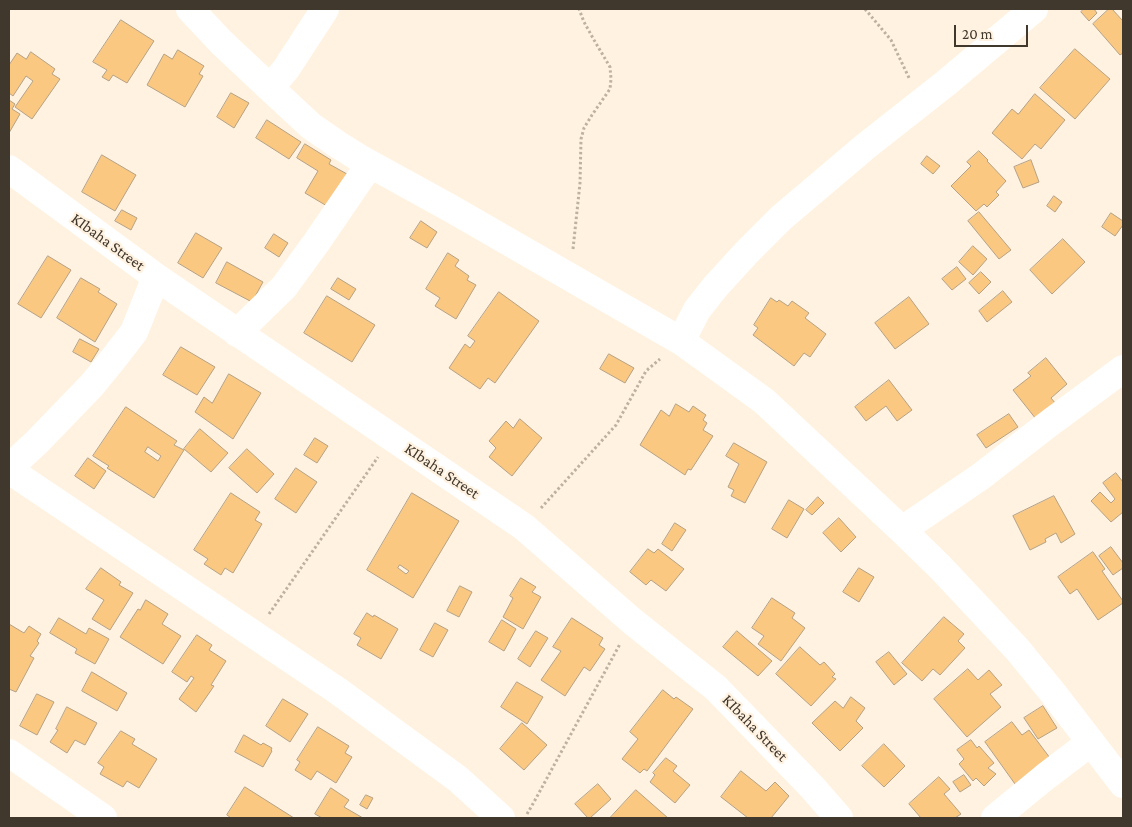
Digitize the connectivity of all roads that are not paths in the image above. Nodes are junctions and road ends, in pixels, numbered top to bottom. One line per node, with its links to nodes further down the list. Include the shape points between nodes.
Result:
1 (190, 9): 4 (street)
2 (325, 9): 4 (street)
3 (1034, 9): 9 (street, via 781,218 715,287 697,310)
4 (270, 88): 5 (street, via 311,126)
5 (370, 164): 8 (street, via 284,287); 9 (street)
6 (9, 169): 7 (street, KIbaha Street)
7 (156, 277): 8 (street, KIbaha Street); 11 (street, via 134,332 92,385)
8 (237, 333): 18 (street, KIbaha Street, via 524,527 632,622 716,688)
9 (681, 341): 12 (street, via 764,401)
10 (1123, 369): 12 (street, via 980,477)
11 (9, 469): 17 (street, via 338,691 458,779)
12 (902, 530): 13 (street, via 1017,649)
13 (1091, 742): 15 (street); 19 (street)
14 (10, 755): 16 (street)
15 (1123, 784)
16 (102, 818)
17 (501, 818)
18 (838, 818)
19 (995, 818)

